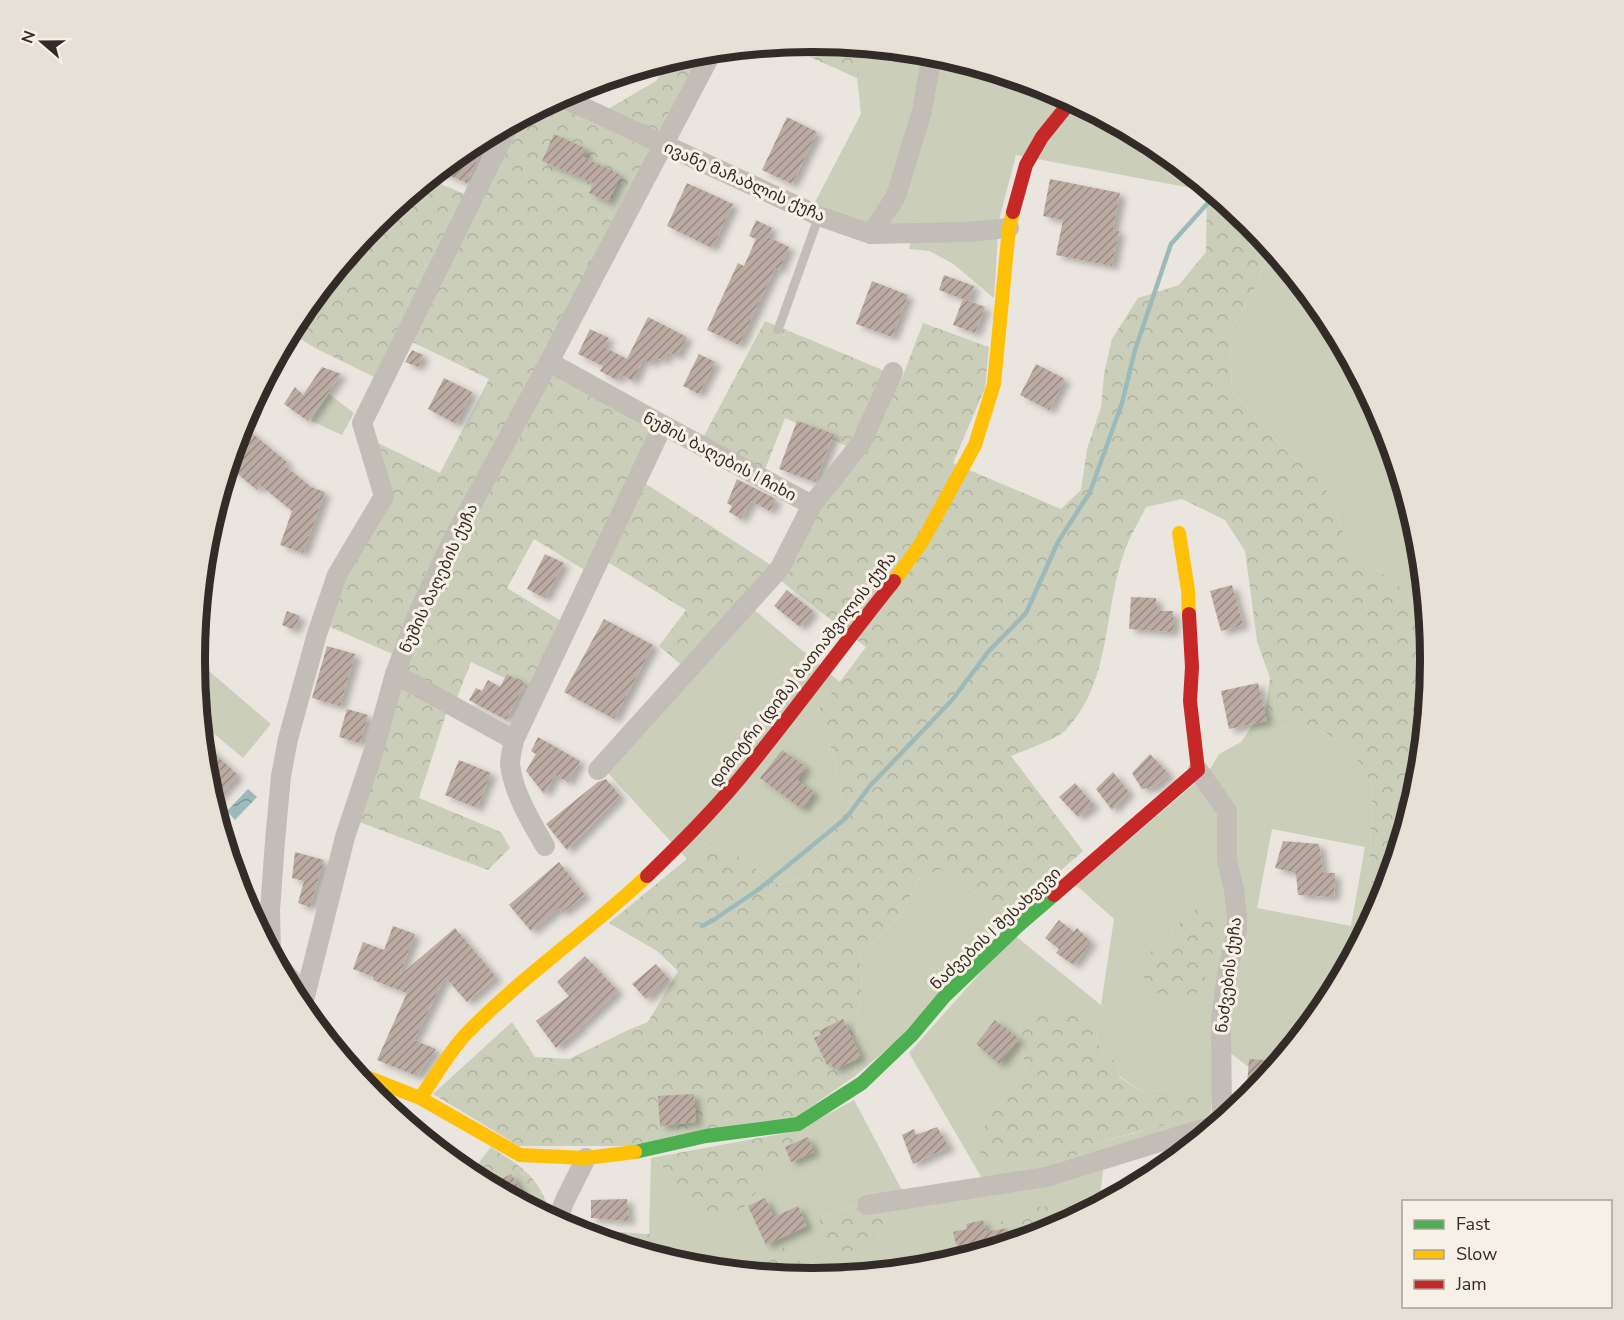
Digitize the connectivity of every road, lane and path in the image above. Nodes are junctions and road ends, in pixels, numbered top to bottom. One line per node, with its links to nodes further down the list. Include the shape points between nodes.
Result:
1 (707, 62): 6 (street, ნუშის ბაღების ქუჩა)
2 (930, 64): 9 (street, via 922,111 896,196)
3 (572, 102): 6 (street, ივანე მაჩაბლის ქუჩა)
4 (1065, 108): 8 (street, დიმიტრი (დიმა) ბათიაშვილის ქუჩა, via 1026,165)
5 (503, 137): 21 (street, via 362,423 384,496 338,575 288,739 275,841)
6 (663, 144): 7 (street, ივანე მაჩაბლის ქუჩა); 11 (street, ნუშის ბაღების ქუჩა)
7 (819, 216): 9 (street, ივანე მაჩაბლის ქუჩა); 10 (lane)
8 (1009, 228): 9 (street, ივანე მაჩაბლის ქუჩა); 24 (street, დიმიტრი (დიმა) ბათიაშვილის ქუჩა, via 994,384 975,445 922,542 752,764 680,844 467,1032)
9 (872, 234)
10 (778, 330)
11 (549, 362): 13 (street, ნუშის ბაღების I ჩიხი); 16 (street, ნუშის ბაღების ქუჩა, via 451,543)
12 (893, 372): 14 (street, via 861,443)
13 (663, 425): 14 (street, ნუშის ბაღების I ჩიხი); 17 (street)
14 (812, 505): 18 (street, ნუშის ბაღების I ჩიხი, via 780,568)
15 (1179, 533): 19 (street, via 1188,590 1190,701)
16 (395, 674): 17 (street); 22 (street, ნუშის ბაღების ქუჩა, via 345,837)
17 (514, 740): 20 (street, via 510,762 516,784)
18 (598, 770)
19 (1198, 770): 25 (street, ნაძვების ქუჩა, via 1227,811 1227,860 1238,930 1221,1020); 27 (street, ნაძვების I შესახვევი, via 1018,926 862,1083 798,1124)
20 (545, 846)
21 (271, 936)
22 (305, 995)
23 (372, 1079): 24 (street)
24 (420, 1098): 27 (street, via 520,1155)
25 (1222, 1109)
26 (1196, 1131): 28 (street, via 1046,1177)
27 (586, 1158): 29 (street)
28 (867, 1205)
29 (560, 1212)

